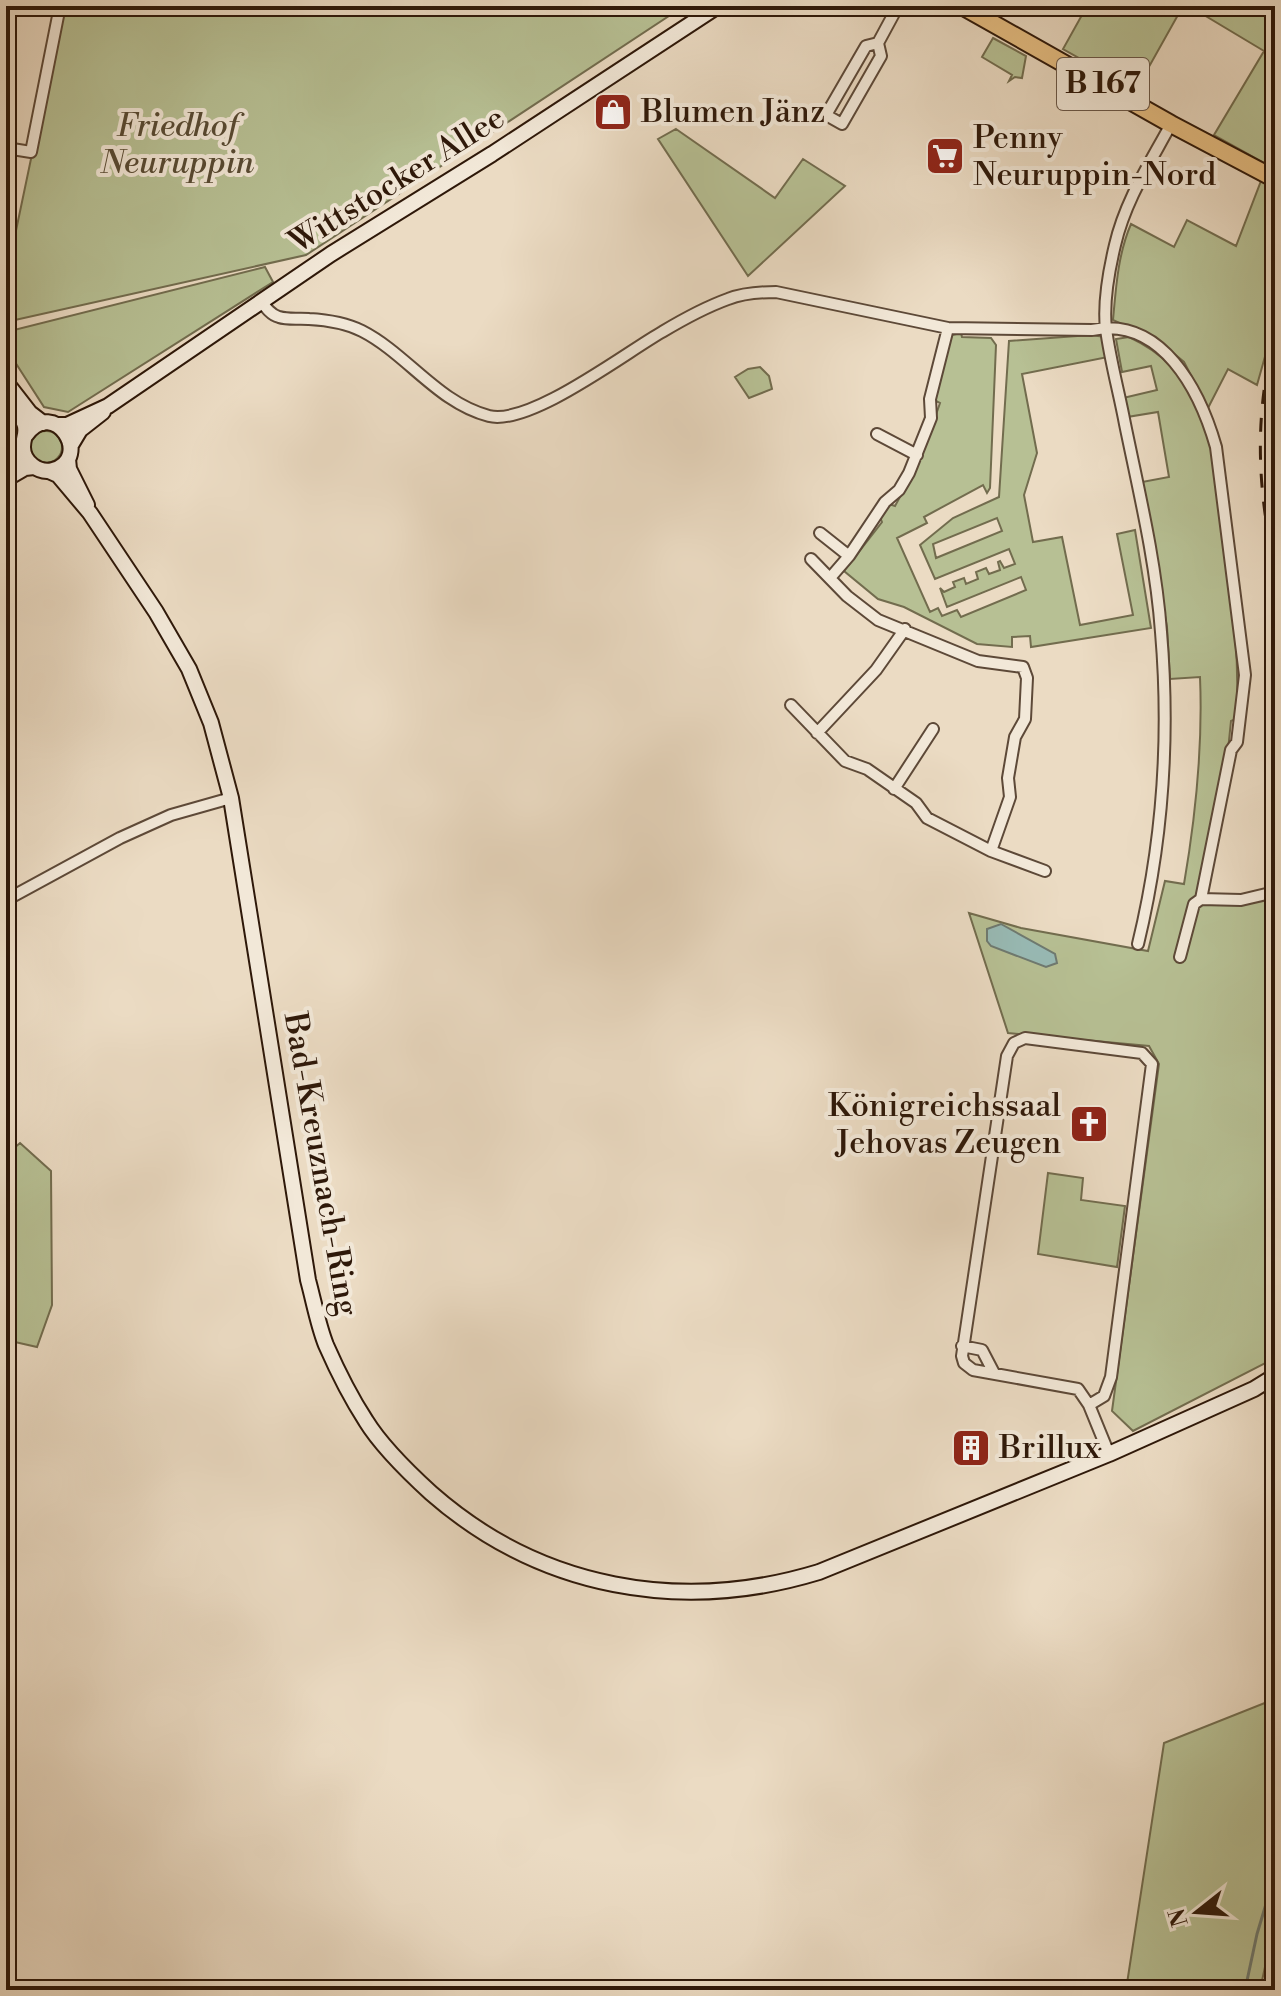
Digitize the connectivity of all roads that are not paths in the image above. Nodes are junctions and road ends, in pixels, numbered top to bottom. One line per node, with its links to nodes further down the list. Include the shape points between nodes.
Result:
1 (60, 6): 7 (street, via 31,152)
2 (718, 6): 9 (main road, Wittstocker Allee)
3 (898, 6): 5 (street)
4 (962, 6): 6 (main road, B 167)
5 (878, 43): 5 (street, via 866,46 826,115 842,124 881,56)
6 (1171, 124): 8 (main road, B 167); 10 (street, via 1115,242)
7 (6, 148)
8 (1275, 179)
9 (261, 301): 11 (street, via 280,318 340,322 362,331 433,386 492,417 560,396 662,332 741,295 776,292); 14 (main road, Wittstocker Allee)
10 (1106, 327): 11 (street); 37 (street, via 1154,342 1175,362 1192,384 1216,447 1245,675 1237,742 1231,750); 39 (street, via 1161,631 1161,822)
11 (948, 328): 19 (street, via 930,399 931,418)
12 (6, 383): 15 (main road, via 36,419)
13 (6, 390): 17 (main road, via 25,426)
14 (108, 406): 15 (main road, Wittstocker Allee, via 67,425); 18 (main road, Wittstocker Allee, via 80,430)
15 (51, 424): 17 (main road, Wittstocker Allee, via 31,428); 18 (main road, via 65,430)
16 (877, 434): 19 (street)
17 (25, 441): 20 (main road, Wittstocker Allee); 21 (main road, via 25,456)
18 (69, 452): 21 (main road, Wittstocker Allee, via 63,465); 23 (main road, Bad-Kreuznach-Ring, via 69,469)
19 (917, 455): 25 (street, via 899,490)
20 (6, 467)
21 (42, 469): 22 (main road, Wittstocker Allee, via 25,468); 23 (main road, Bad-Kreuznach-Ring, via 58,475)
22 (6, 479)
23 (90, 513): 33 (main road, Bad-Kreuznach-Ring, via 189,669 211,723)
24 (820, 533): 25 (street)
25 (849, 556): 27 (street)
26 (811, 559): 27 (street)
27 (830, 578): 28 (street, via 864,612)
28 (905, 629): 31 (street, via 876,670); 34 (street, via 978,661 1023,667 1025,719 1015,737 1010,797)
29 (791, 705): 31 (street)
30 (933, 729): 32 (street)
31 (817, 733): 32 (street, via 845,761)
32 (894, 789): 34 (street, via 916,803 927,818)
33 (231, 798): 38 (street, via 171,815 120,838); 45 (main road, Bad-Kreuznach-Ring, via 308,1280 326,1344 366,1422 411,1474 459,1517 513,1551 584,1578 652,1591 722,1591 781,1584 819,1572)
34 (991, 851): 35 (street)
35 (1045, 871)
36 (1275, 892): 37 (street, via 1241,900)
37 (1201, 899): 40 (street, via 1194,904)
38 (6, 900)
39 (1138, 944)
40 (1180, 957)
41 (962, 1346): 42 (street, via 982,1350); 42 (street, via 964,1363); 44 (street, via 1007,1056 1014,1043 1025,1038 1142,1053 1152,1064 1111,1377 1104,1396)
42 (994, 1373): 44 (street, via 1078,1389)
43 (1275, 1376): 45 (main road, Bad-Kreuznach-Ring)
44 (1089, 1405): 45 (street)
45 (1109, 1454)

